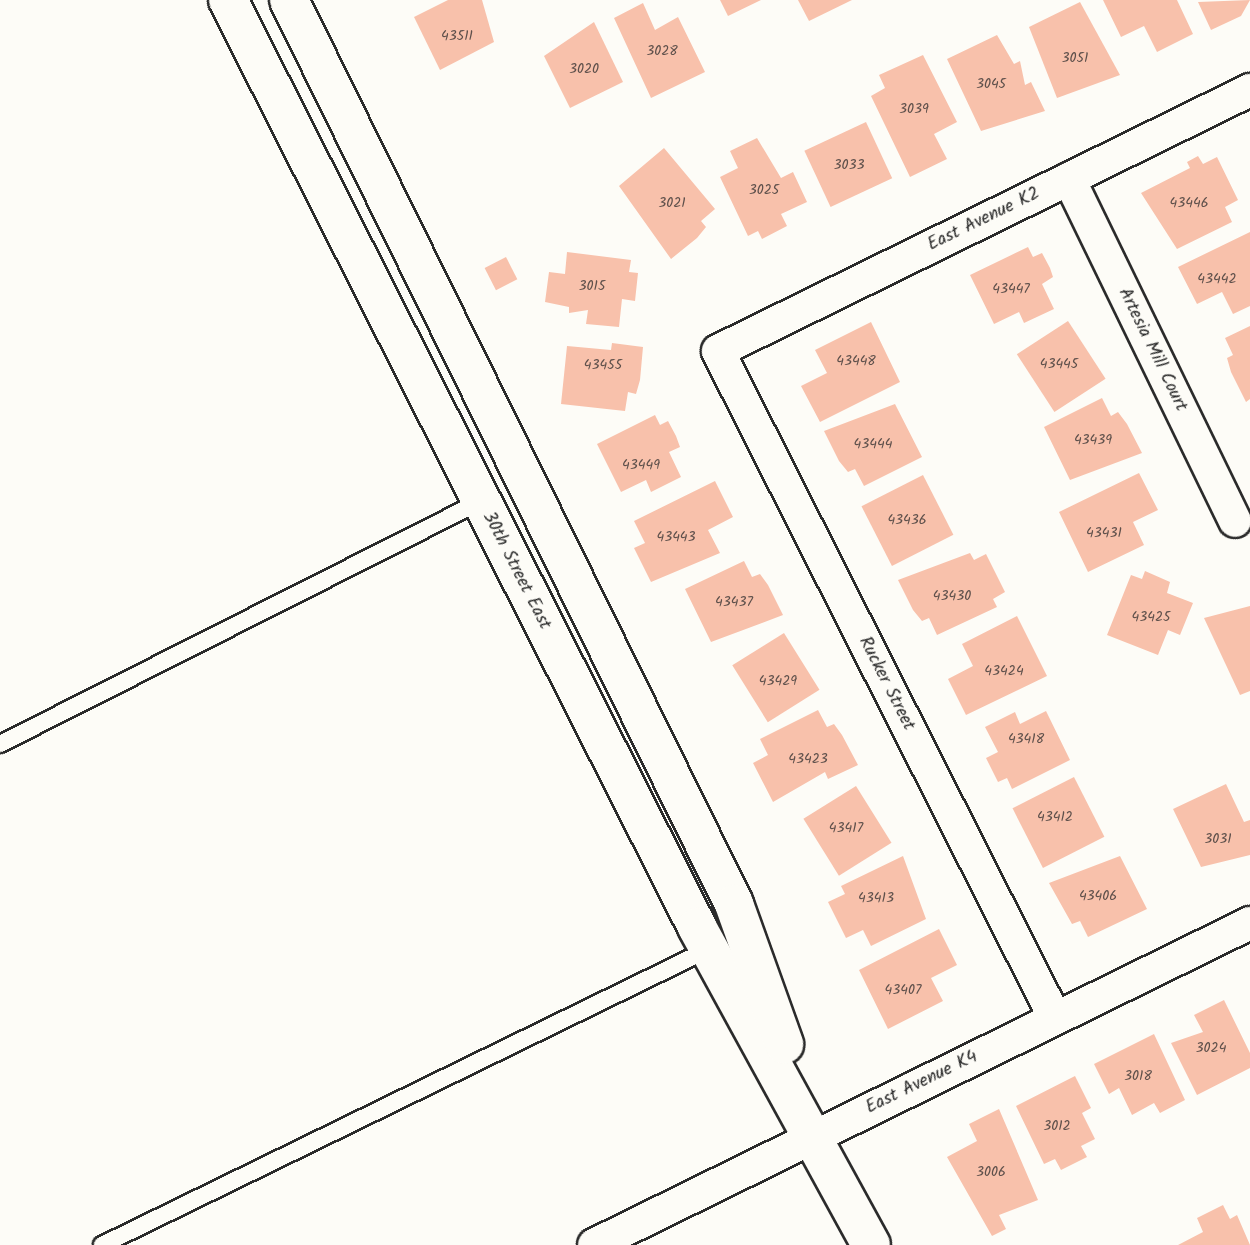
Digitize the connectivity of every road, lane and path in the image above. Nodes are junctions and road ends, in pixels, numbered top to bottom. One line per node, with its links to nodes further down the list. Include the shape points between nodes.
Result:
1 (228, 0): 6 (main road, 30th Street East)
2 (289, 0): 12 (main road, 30th Street East, via 734,904)
3 (1250, 90): 4 (street, East Avenue K2)
4 (1069, 179): 5 (street, East Avenue K2); 7 (street, Artesia Mill Court)
5 (718, 351): 11 (street, Rucker Street)
6 (481, 501): 8 (lane); 10 (main road, 30th Street East)
7 (1235, 521)
8 (0, 744)
9 (1250, 923): 11 (street, East Avenue K4)
10 (709, 949): 12 (main road, 30th Street East); 13 (lane)
11 (1055, 1018): 12 (street, East Avenue K4)
12 (816, 1135): 14 (street, East Avenue K4); 15 (main road, 30th Street East)
13 (102, 1245)
14 (594, 1245)
15 (871, 1245)

